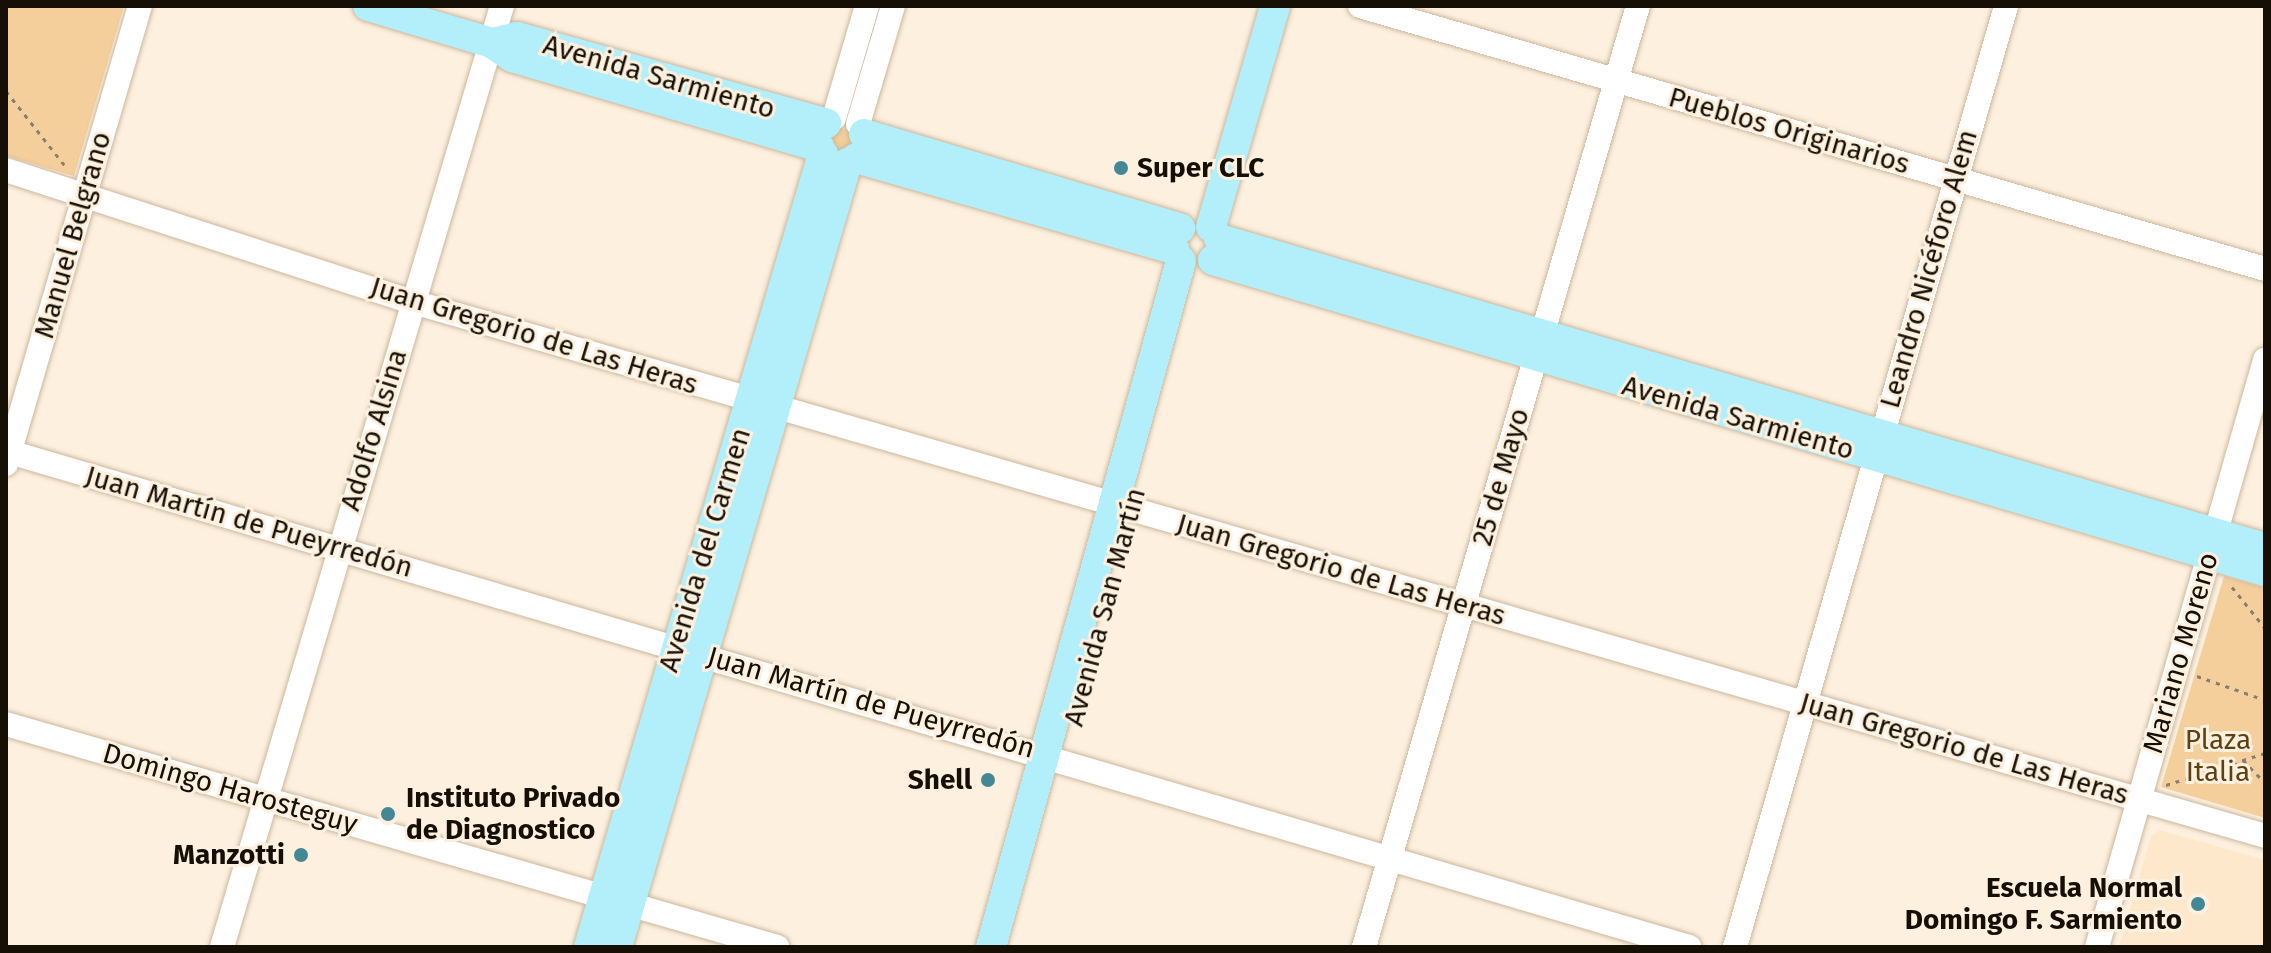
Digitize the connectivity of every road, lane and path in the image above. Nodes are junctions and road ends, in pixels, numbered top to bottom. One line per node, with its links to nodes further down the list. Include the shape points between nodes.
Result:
1 (140, 6): 17 (street, Manuel Belgrano)
2 (368, 6): 11 (main road, Avenida Sarmiento)
3 (502, 6): 11 (street, Adolfo Alsina)
4 (867, 6): 14 (street, Avenida del Carmen)
5 (893, 6): 14 (street, Avenida del Carmen)
6 (1254, 6): 18 (main road, Avenida San Martín)
7 (1275, 6): 18 (main road, Avenida San Martín)
8 (1360, 6): 12 (street, Pueblos Originarios)
9 (1638, 6): 12 (street, 25 de Mayo)
10 (2006, 6): 16 (street, Leandro Nicéforo Alem)
11 (492, 43): 14 (main road, Avenida Sarmiento, via 517,37); 20 (street, Adolfo Alsina)
12 (1616, 81): 16 (street, Pueblos Originarios); 21 (street, 25 de Mayo)
13 (6, 91): 17 (path)
14 (841, 140): 18 (main road, Avenida Sarmiento); 23 (main road, Avenida del Carmen)
15 (6, 170): 17 (street, Juan Gregorio de Las Heras)
16 (1955, 179): 19 (street, Pueblos Originarios); 24 (street, Leandro Nicéforo Alem)
17 (85, 193): 20 (street, Juan Gregorio de Las Heras); 25 (street, Manuel Belgrano)
18 (1196, 244): 21 (main road, Avenida Sarmiento); 26 (main road, Avenida San Martín)
19 (2265, 269)
20 (413, 302): 23 (street, Juan Gregorio de Las Heras); 27 (street, Adolfo Alsina)
21 (1538, 348): 24 (main road, Avenida Sarmiento); 31 (street, 25 de Mayo)
22 (2265, 360): 29 (street, Mariano Moreno)
23 (762, 404): 26 (street, Juan Gregorio de Las Heras); 33 (main road, Avenida del Carmen)
24 (1877, 447): 29 (main road, Avenida Sarmiento); 36 (street, Leandro Nicéforo Alem)
25 (7, 456): 27 (street, Juan Martín de Pueyrredón)
26 (1122, 507): 31 (street, Juan Gregorio de Las Heras); 39 (main road, Avenida San Martín)
27 (338, 548): 33 (street, Juan Martín de Pueyrredón); 43 (street, Adolfo Alsina)
28 (2265, 548): 29 (main road, Avenida Sarmiento)
29 (2216, 555): 30 (main road, Avenida Sarmiento); 32 (path); 42 (street, Mariano Moreno)
30 (2265, 571)
31 (1464, 606): 36 (street, Juan Gregorio de Las Heras); 45 (street, 25 de Mayo)
32 (2265, 628)
33 (689, 650): 39 (street, Juan Martín de Pueyrredón); 46 (main road, Avenida del Carmen)
34 (2194, 675): 35 (path)
35 (2265, 700)
36 (1803, 703): 42 (street, Juan Gregorio de Las Heras); 55 (street, Leandro Nicéforo Alem)
37 (6, 724): 43 (street, Domingo Harosteguy)
38 (2265, 753): 40 (path)
39 (1054, 757): 45 (street, Juan Martín de Pueyrredón); 51 (main road); 52 (main road, Avenida San Martín)
40 (2243, 760): 41 (path); 42 (path)
41 (2265, 783)
42 (2150, 793): 44 (street, Juan Gregorio de Las Heras); 56 (street, Mariano Moreno)
43 (265, 799): 46 (street, Domingo Harosteguy); 47 (street, Adolfo Alsina)
44 (2265, 836)
45 (1391, 855): 53 (street, 25 de Mayo); 54 (street, Juan Martín de Pueyrredón)
46 (617, 901): 48 (main road, Avenida del Carmen); 49 (main road, Avenida del Carmen); 50 (street, Domingo Harosteguy)
47 (222, 947)
48 (589, 947)
49 (617, 947)
50 (777, 947)
51 (991, 947)
52 (1007, 947)
53 (1364, 947)
54 (1689, 947)
55 (1735, 947)
56 (2097, 947)

